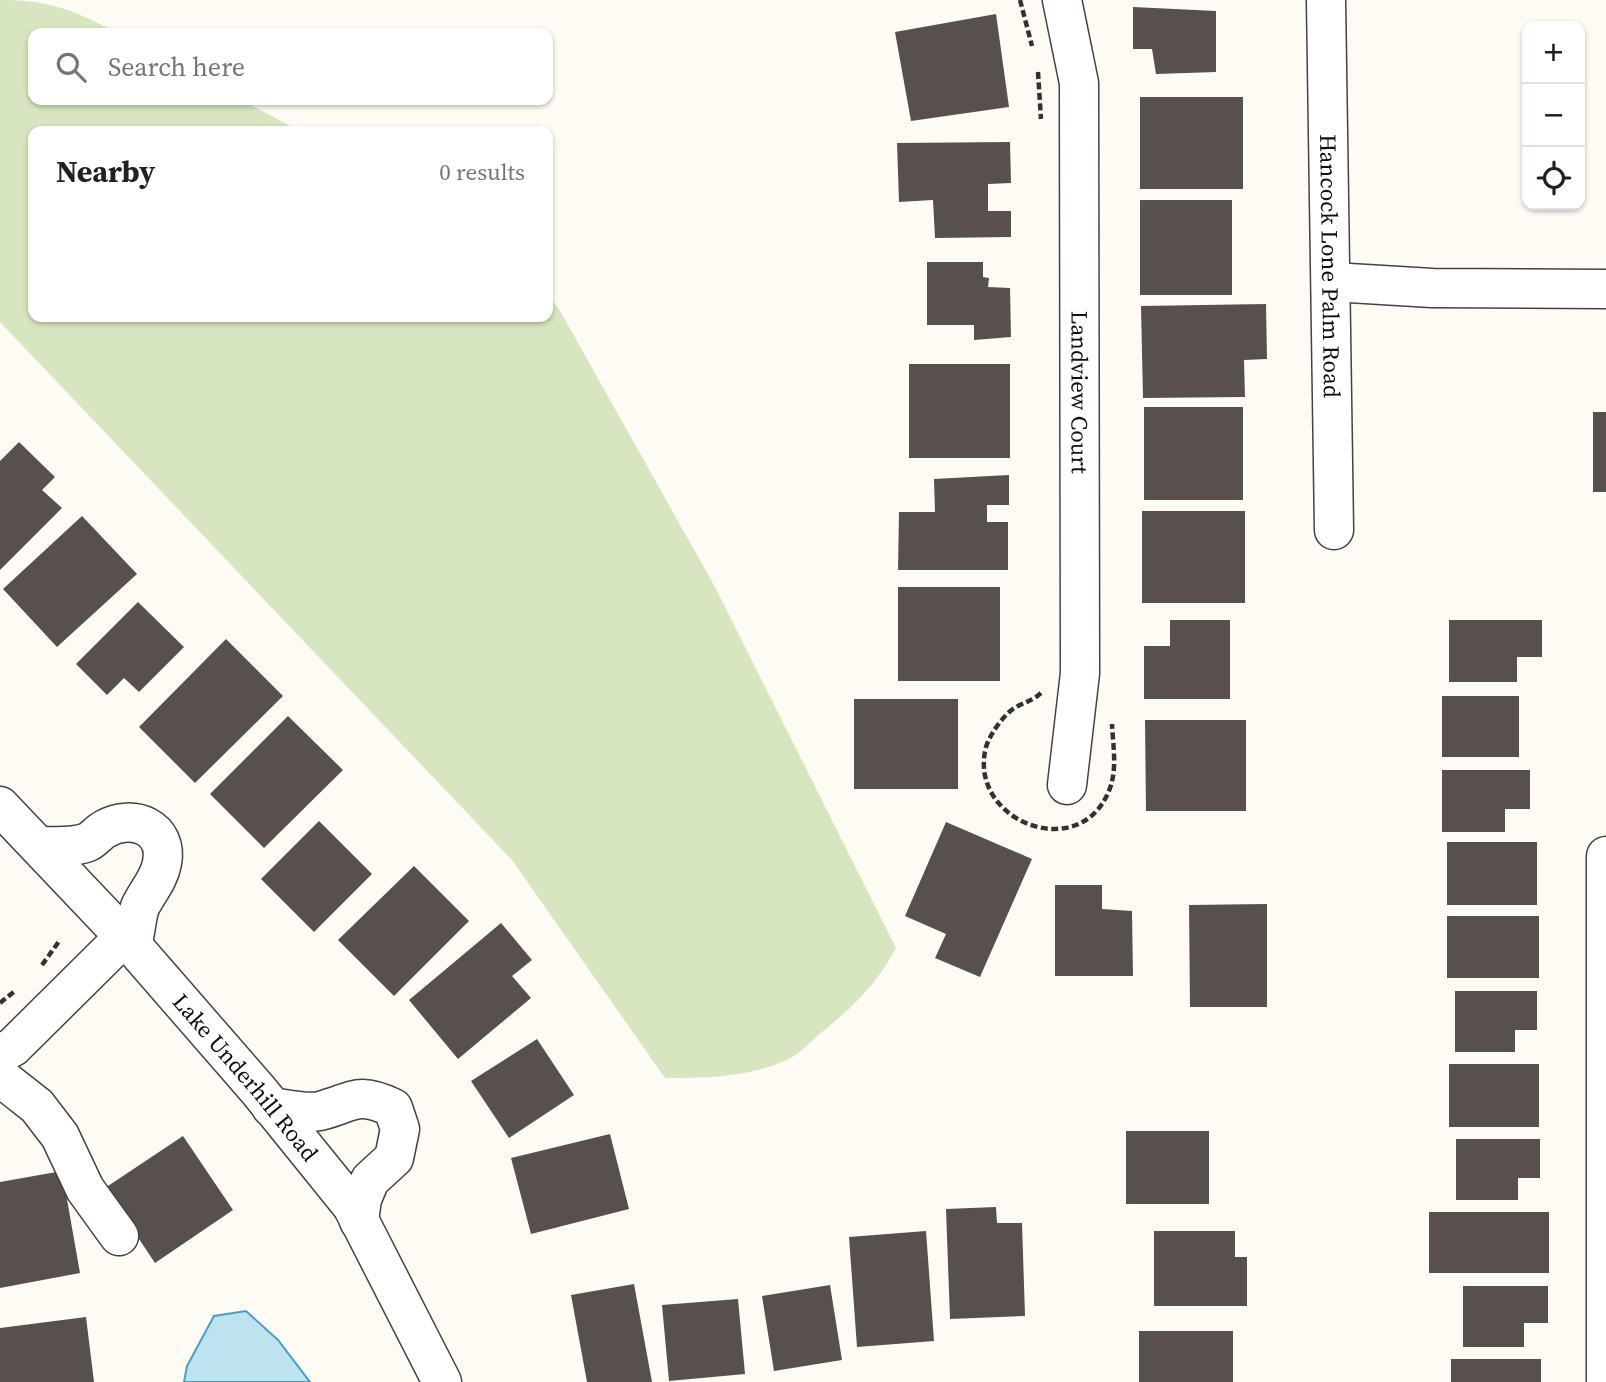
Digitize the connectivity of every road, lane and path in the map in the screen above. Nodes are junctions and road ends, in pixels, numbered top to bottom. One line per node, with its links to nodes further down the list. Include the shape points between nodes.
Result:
1 (1062, 0): 6 (street, Landview Court, via 1079,97 1080,673)
2 (1326, 0): 3 (street, Hancock Lone Palm Road)
3 (1332, 282): 4 (street); 5 (street, Hancock Lone Palm Road)
4 (1606, 289)
5 (1334, 530)
6 (1067, 785)
7 (0, 806): 8 (street, Lake Underhill Road)
8 (38, 846): 10 (street, Lake Underhill Road); 10 (street, via 88,842 120,823 151,827 159,838 163,860)
9 (1606, 856): 17 (street)
10 (129, 940): 11 (street); 13 (street, Lake Underhill Road)
11 (0, 1054)
12 (0, 1077): 15 (street, via 37,1106 60,1136 85,1189)
13 (271, 1107): 14 (street, Lake Underhill Road, via 352,1206); 14 (street, via 320,1111 349,1099 364,1099 393,1108 400,1129 394,1158 370,1180)
14 (359, 1221): 16 (street, Lake Underhill Road)
15 (119, 1236)
16 (442, 1382)
17 (1606, 1382)

